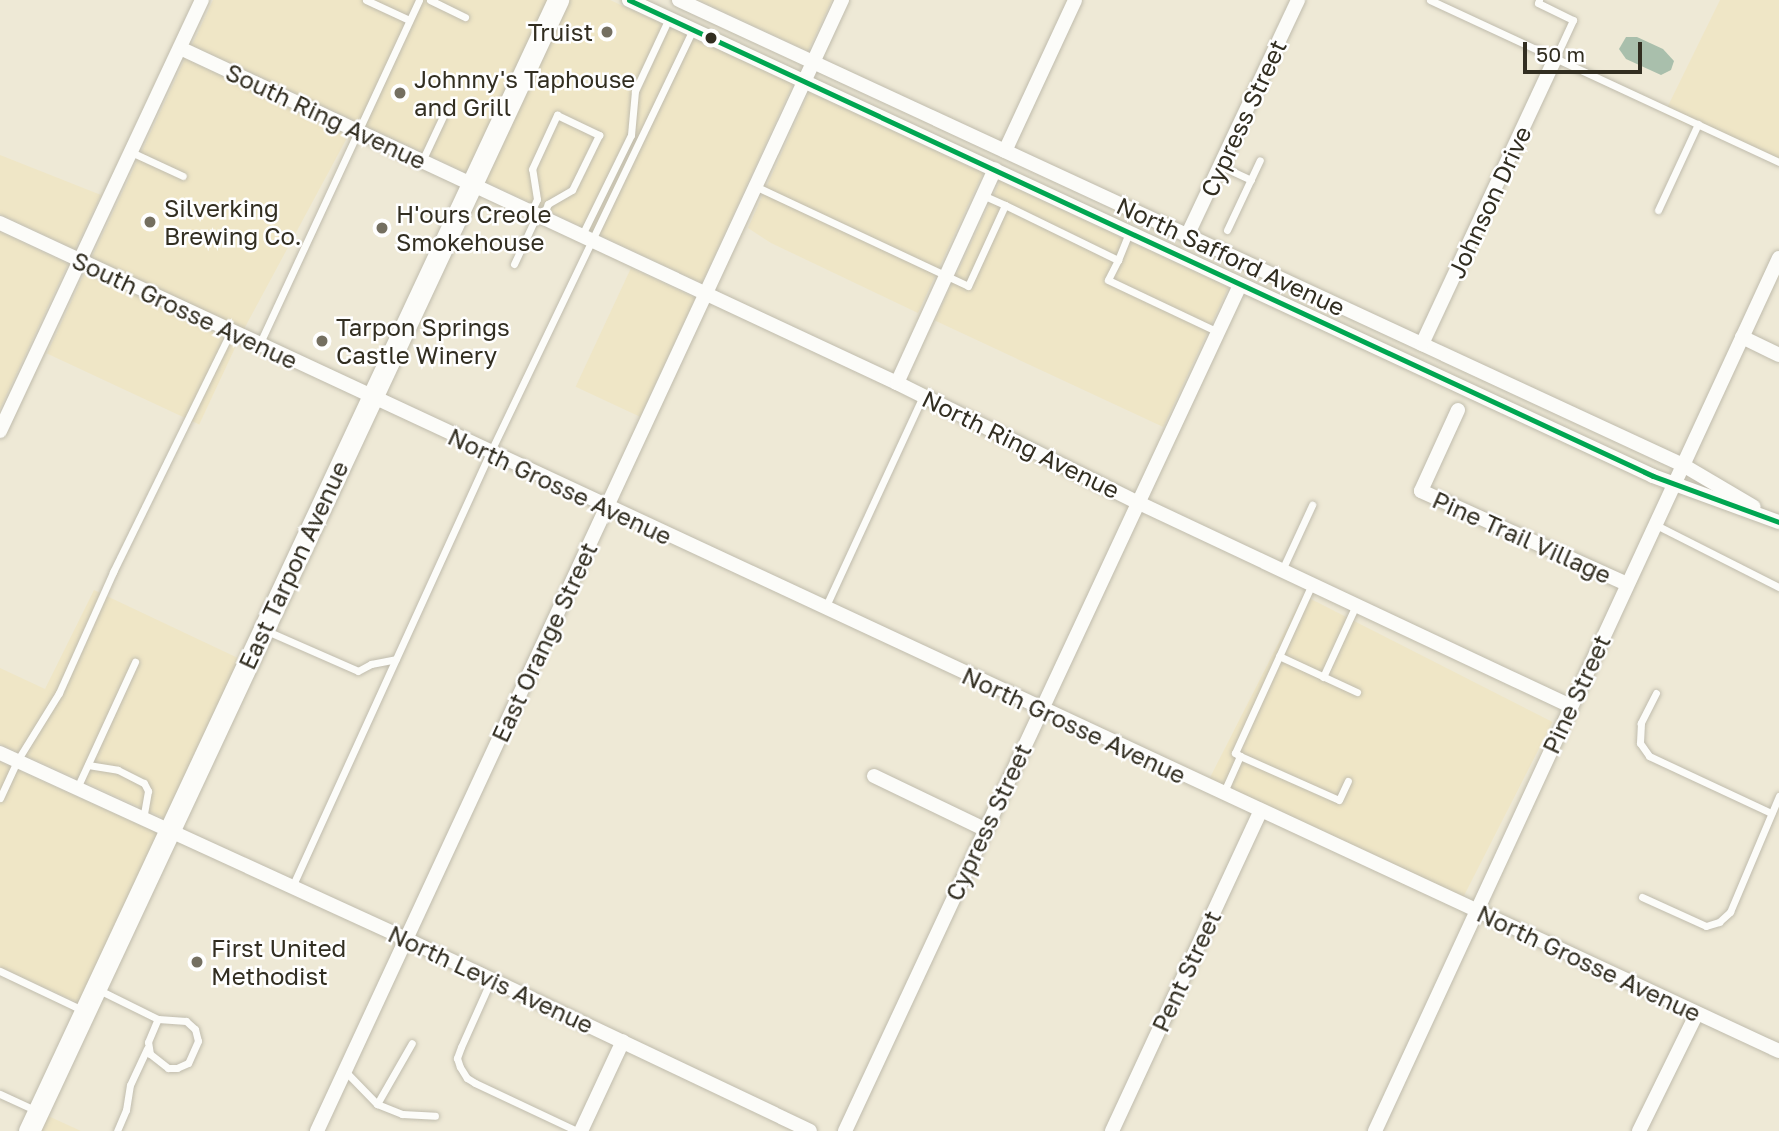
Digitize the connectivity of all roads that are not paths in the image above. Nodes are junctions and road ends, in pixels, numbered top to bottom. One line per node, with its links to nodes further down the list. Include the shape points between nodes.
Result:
1 (202, 0): 18 (street)
2 (366, 0): 16 (lane)
3 (419, 0): 16 (lane)
4 (430, 0): 14 (lane)
5 (558, 0): 34 (main road, East Tarpon Avenue)
6 (629, 0): 15 (street, North Safford Avenue)
7 (679, 0): 13 (street, North Safford Avenue)
8 (842, 0): 20 (street, East Orange Street)
9 (1075, 0): 25 (street)
10 (1298, 0): 30 (street, Cypress Street)
11 (1430, 0): 19 (lane)
12 (1539, 0): 19 (lane, via 1573,20)
13 (702, 5): 20 (street, North Safford Avenue)
14 (465, 17)
15 (669, 18): 17 (street, North Safford Avenue); 44 (lane, via 635,91 631,135)
16 (409, 20): 24 (lane)
17 (693, 29): 21 (street, North Safford Avenue); 44 (lane)
18 (180, 48): 24 (street, South Ring Avenue); 26 (street)
19 (1555, 59): 23 (lane); 55 (street, Johnson Drive)
20 (813, 62): 21 (street, East Orange Street); 25 (street, North Safford Avenue)
21 (805, 80): 31 (street, North Safford Avenue); 35 (street, East Orange Street)
22 (446, 110): 28 (lane)
23 (1698, 124): 29 (lane); 38 (lane)
24 (358, 131): 28 (street, South Ring Avenue); 56 (lane)
25 (1005, 151): 43 (street, North Safford Avenue)
26 (131, 152): 32 (lane); 47 (street)
27 (1260, 160): 33 (lane)
28 (422, 161): 34 (street, South Ring Avenue)
29 (1779, 162)
30 (1220, 166): 33 (lane); 43 (street, Cypress Street)
31 (995, 169): 36 (street); 42 (street, North Safford Avenue)
32 (183, 176)
33 (1251, 180): 41 (lane)
34 (472, 184): 39 (street, North Ring Avenue); 60 (main road, East Tarpon Avenue)
35 (757, 187): 49 (lane); 51 (street, East Orange Street)
36 (983, 195): 37 (lane); 49 (street)
37 (1005, 205): 46 (lane); 49 (lane, via 968,286)
38 (1658, 210)
39 (537, 214): 39 (lane, via 572,190 599,135 557,115 532,169); 44 (street, North Ring Avenue); 48 (lane)
40 (0, 223): 47 (street, South Grosse Avenue)
41 (1227, 230)
42 (1129, 233): 46 (lane); 50 (street, North Safford Avenue)
43 (1187, 236): 55 (street, North Safford Avenue)
44 (588, 238): 51 (street, North Ring Avenue); 63 (lane)
45 (1779, 258): 54 (street, Pine Street)
46 (1118, 260): 53 (lane, via 1108,280)
47 (80, 261): 52 (street, South Grosse Avenue); 62 (street)
48 (514, 264)
49 (946, 275): 58 (street)
50 (1240, 285): 53 (street, Cypress Street); 65 (street, North Safford Avenue)
51 (707, 294): 58 (street, North Ring Avenue); 68 (street, East Orange Street)
52 (231, 331): 56 (street, South Grosse Avenue); 88 (lane, via 59,693)
53 (1218, 332): 66 (street, Cypress Street)
54 (1742, 337): 57 (street); 64 (street, Pine Street)
55 (1422, 344): 64 (street, North Safford Avenue)
56 (259, 345): 60 (street, South Grosse Avenue)
57 (1779, 355)
58 (897, 383): 59 (street, North Ring Avenue)
59 (923, 396): 66 (street, North Ring Avenue); 76 (lane)
60 (371, 397): 63 (street, North Grosse Avenue); 77 (main road, East Tarpon Avenue)
61 (1458, 410): 73 (street, Pine Trail Village, via 1421,491)
62 (0, 431)
63 (490, 453): 68 (street, North Grosse Avenue); 79 (lane)
64 (1683, 466): 65 (street, Pine Street); 69 (street, North Safford Avenue)
65 (1674, 485): 69 (street, North Safford Avenue); 70 (street, Pine Street)
66 (1139, 502): 71 (street, North Ring Avenue); 85 (street, Cypress Street)
67 (1312, 506): 71 (lane)
68 (607, 508): 76 (street, North Grosse Avenue); 104 (street, East Orange Street)
69 (1779, 522)
70 (1655, 524): 73 (street, Pine Street); 74 (lane)
71 (1282, 570): 72 (street, North Ring Avenue)
72 (1312, 584): 75 (street, North Ring Avenue); 78 (lane)
73 (1627, 584): 84 (street, Pine Street)
74 (1779, 587)
75 (1356, 605): 81 (lane); 84 (street, North Ring Avenue)
76 (825, 609): 85 (street, North Grosse Avenue)
77 (264, 629): 79 (lane, via 358,671); 100 (main road, East Tarpon Avenue)
78 (1279, 656): 81 (lane); 87 (lane, via 1235,753)
79 (396, 659): 101 (lane)
80 (135, 663): 89 (lane)
81 (1323, 677): 82 (lane)
82 (1357, 692)
83 (1656, 693): 97 (lane, via 1641,723 1640,743 1648,756)
84 (1570, 706): 103 (street, Pine Street)
85 (1041, 709): 93 (street, North Grosse Avenue); 99 (street, Cypress Street)
86 (0, 753): 88 (street, North Levis Avenue)
87 (1240, 756): 91 (lane, via 1339,800); 93 (lane)
88 (17, 761): 92 (street, North Levis Avenue); 95 (lane)
89 (88, 765): 92 (lane); 98 (lane, via 118,770 144,783 148,791)
90 (874, 776): 99 (street)
91 (1348, 781)
92 (77, 788): 98 (street, North Levis Avenue)
93 (1223, 794): 96 (street, North Grosse Avenue)
94 (1779, 796): 97 (lane)
95 (0, 798)
96 (1260, 812): 103 (street, North Grosse Avenue); 125 (street, Pent Street)
97 (1771, 813): 102 (lane, via 1730,912 1719,922 1706,926)
98 (143, 818): 100 (street, North Levis Avenue)
99 (984, 829): 124 (street, Cypress Street)
100 (171, 831): 101 (street, North Levis Avenue); 107 (main road, East Tarpon Avenue)
101 (292, 887): 104 (street, North Levis Avenue)
102 (1642, 897)
103 (1476, 911): 109 (street, North Grosse Avenue); 126 (street, Pine Street)
104 (406, 939): 106 (street, North Levis Avenue); 115 (street, East Orange Street)
105 (0, 971): 108 (lane)
106 (491, 979): 111 (street, North Levis Avenue); 122 (lane, via 457,1058 460,1067 475,1083)
107 (96, 989): 108 (main road, East Tarpon Avenue); 110 (lane)
108 (85, 1011): 119 (main road, East Tarpon Avenue)
109 (1697, 1013): 114 (street, North Grosse Avenue); 127 (street)
110 (158, 1019): 113 (lane); 113 (lane, via 186,1021 198,1041 188,1063 177,1068 157,1062)
111 (623, 1041): 122 (street); 123 (street, North Levis Avenue)
112 (412, 1043): 117 (lane)
113 (147, 1049): 120 (lane, via 130,1085)
114 (1779, 1051)
115 (345, 1071): 117 (lane); 121 (street, East Orange Street)
116 (0, 1094): 119 (lane)
117 (377, 1104): 118 (lane, via 401,1114)
118 (435, 1116)
119 (33, 1121)
120 (117, 1131)
121 (317, 1131)
122 (579, 1131)
123 (810, 1131)
124 (845, 1131)
125 (1112, 1131)
126 (1375, 1131)
127 (1639, 1131)

